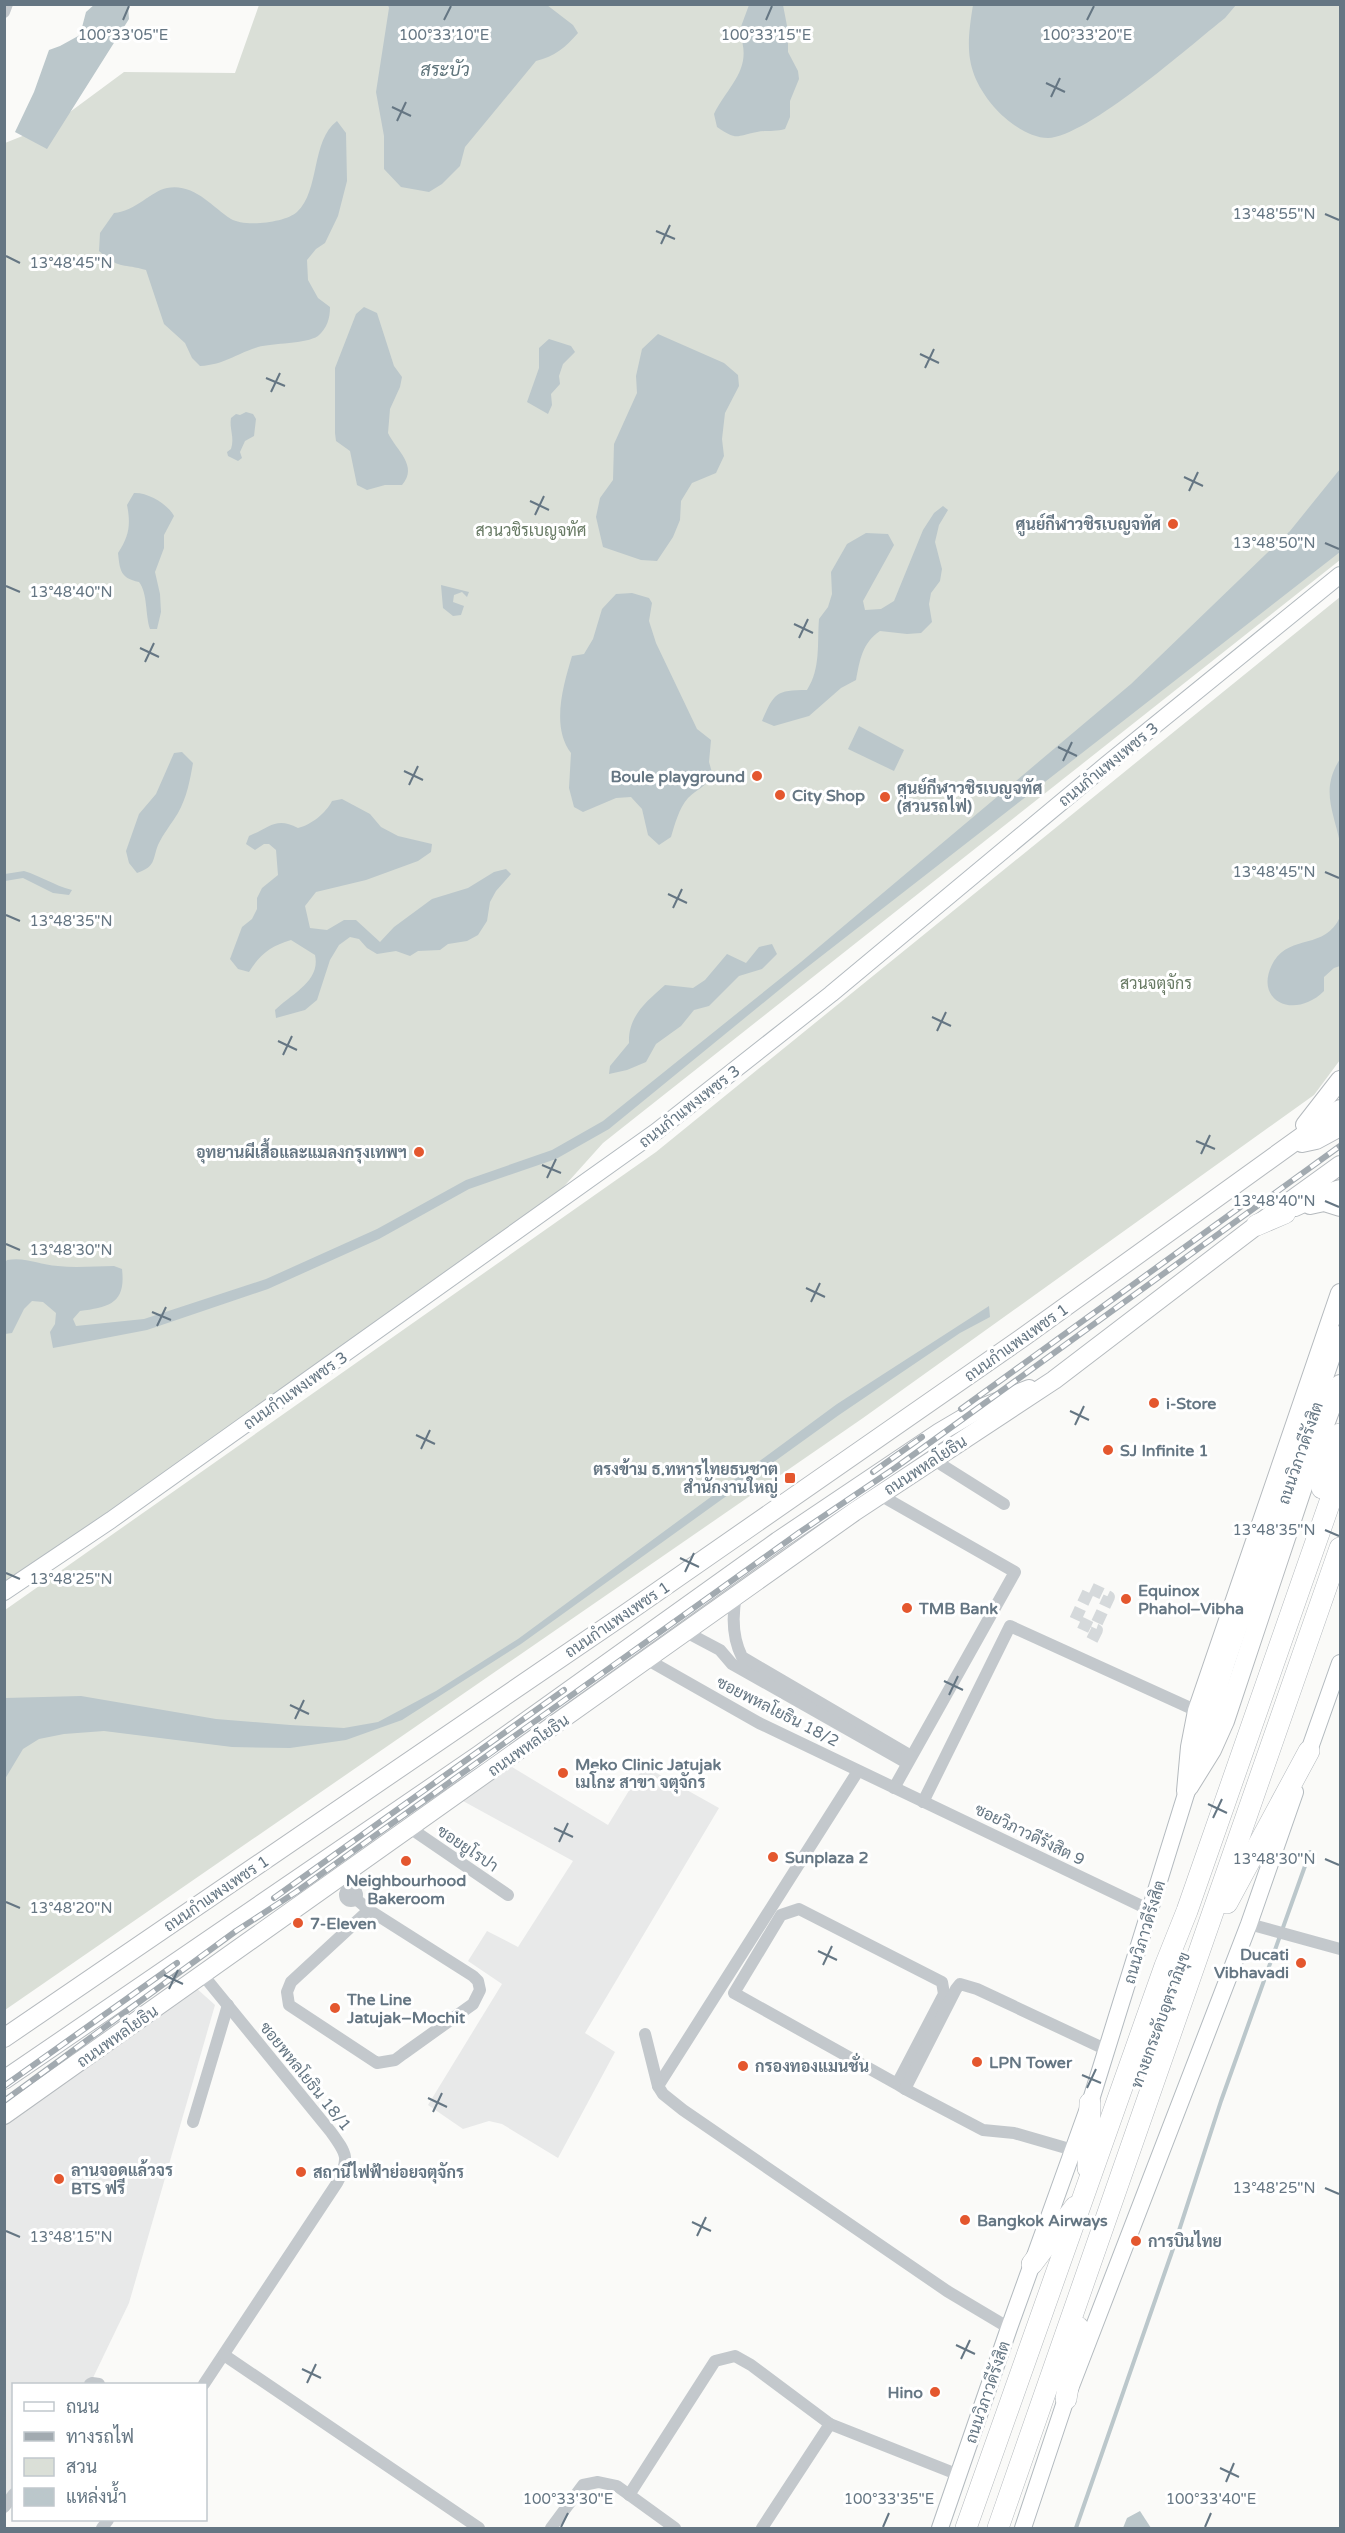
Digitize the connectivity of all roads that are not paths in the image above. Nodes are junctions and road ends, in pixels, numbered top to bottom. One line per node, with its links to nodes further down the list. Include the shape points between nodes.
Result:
1 (7, 4): 2 (street)
2 (4, 12)
3 (1341, 575): 25 (main road, ถนนกำแพงเพชร 3, via 831,994 657,1131)
4 (1341, 1080): 7 (main road)
5 (1341, 1108): 7 (main road, ถนนกำแพงเพชร 1)
6 (1341, 1126): 7 (main road, via 1316,1140)
7 (1283, 1149): 53 (main road, ถนนกำแพงเพชร 1, via 984,1365)
8 (1341, 1165): 12 (main road, ถนนพหลโยธิน)
9 (1341, 1189): 11 (main road)
10 (1341, 1207): 11 (main road, via 1324,1202)
11 (1285, 1213): 12 (highway)
12 (1257, 1225): 15 (main road, ถนนพหลโยธิน)
13 (1341, 1293): 32 (main road)
14 (1341, 1334): 39 (main road, ถนนวิภาวดีรังสิต)
15 (1054, 1380): 18 (main road, ถนนพหลโยธิน); 33 (main road, ถนนพหลโยธิน, via 997,1401 940,1432 778,1540)
16 (1341, 1384): 39 (main road, via 1225,1721)
17 (1341, 1434): 46 (highway, via 1194,1851)
18 (934, 1460): 20 (main road, ถนนพหลโยธิน); 21 (street)
19 (1341, 1473): 46 (highway, ถนนวิภาวดีรังสิต)
20 (880, 1495): 26 (main road, ถนนพหลโยธิน); 35 (street, via 1016,1572)
21 (1004, 1504)
22 (1341, 1510): 78 (highway, ทางยกระดับอุตราภิมุข, via 1072,2268)
23 (1341, 1548): 79 (highway, ทางยกระดับอุตราภิมุข)
24 (1341, 1567): 47 (highway)
25 (4, 1592)
26 (736, 1596): 27 (main road, ถนนพหลโยธิน); 28 (street)
27 (686, 1632): 29 (street); 30 (main road, ถนนพหลโยธิน)
28 (736, 1641): 29 (street, via 731,1651); 35 (street, via 742,1657)
29 (720, 1650): 35 (street, via 732,1664)
30 (648, 1660): 36 (main road, ถนนพหลโยธิน); 37 (street, ซอยพหลโยธิน 18/2, via 759,1723)
31 (1341, 1663): 34 (main road)
32 (1197, 1711): 39 (main road); 40 (street, via 1010,1626)
33 (534, 1716): 36 (main road); 55 (main road, ถนนพหลโยธิน)
34 (1309, 1750): 47 (highway); 48 (main road)
35 (909, 1759): 38 (street)
36 (502, 1763): 41 (main road, ถนนพหลโยธิน)
37 (858, 1771): 38 (street, ซอยพหลโยธิน 18/2); 56 (street)
38 (894, 1788): 40 (street, ซอยวิภาวดีรังสิต 9)
39 (1186, 1791): 45 (main road, ถนนวิภาวดีรังสิต)
40 (923, 1802): 45 (street, ซอยวิภาวดีรังสิต 9)
41 (410, 1828): 42 (main road, ถนนพหลโยธิน); 43 (street, ซอยยูโรปา)
42 (347, 1889): 44 (street); 50 (main road, ถนนพหลโยธิน)
43 (508, 1895)
44 (369, 1910): 44 (street, via 291,1982 287,1996 289,2005 377,2063 395,2060 473,2004 480,1990 473,1976)
45 (1152, 1911): 54 (main road, ถนนวิภาวดีรังสิต)
46 (1187, 1911): 62 (highway, ถนนวิภาวดีรังสิต)
47 (1220, 1916): 64 (highway)
48 (1249, 1924): 49 (street); 68 (main road)
49 (1341, 1950)
50 (203, 1975): 51 (street, ซอยพหลโยธิน 18/1); 59 (main road, ถนนพหลโยธิน)
51 (228, 2005): 60 (street); 66 (street, ซอยพหลโยธิน 18/1, via 331,2132 347,2159 337,2183)
52 (645, 2034): 56 (street)
53 (4, 2038)
54 (1107, 2050): 57 (street, via 960,1984); 58 (main road, ถนนวิภาวดีรังสิต)
55 (4, 2080)
56 (658, 2086): 65 (street, via 693,2117 947,2291)
57 (901, 2087): 57 (street, via 734,1993 780,1915 799,1909 942,1982 944,1994); 61 (street, via 983,2130 1014,2133)
58 (1090, 2103): 61 (main road, ถนนวิภาวดีรังสิต); 62 (highway)
59 (4, 2115)
60 (193, 2122)
61 (1073, 2150): 63 (main road, ถนนวิภาวดีรังสิต)
62 (1087, 2191): 63 (highway); 77 (highway, ถนนวิภาวดีรังสิต)
63 (1032, 2264): 65 (main road, ถนนวิภาวดีรังสิต)
64 (1082, 2305): 68 (highway); 79 (highway)
65 (1009, 2328): 70 (main road, ถนนวิภาวดีรังสิต)
66 (224, 2355): 67 (street, ซอยพหลโยธิน 18/1); 72 (street)
67 (205, 2383)
68 (1066, 2399): 80 (main road)
69 (831, 2424): 70 (street); 71 (street, via 735,2356 715,2361); 75 (street)
70 (954, 2473): 76 (main road, ถนนวิภาวดีรังสิต)
71 (629, 2495): 73 (street, via 617,2486 598,2482 583,2485); 74 (street)
72 (479, 2529)
73 (551, 2529)
74 (675, 2529)
75 (762, 2529)
76 (940, 2529)
77 (966, 2529)
78 (975, 2529)
79 (999, 2529)
80 (1023, 2529)

